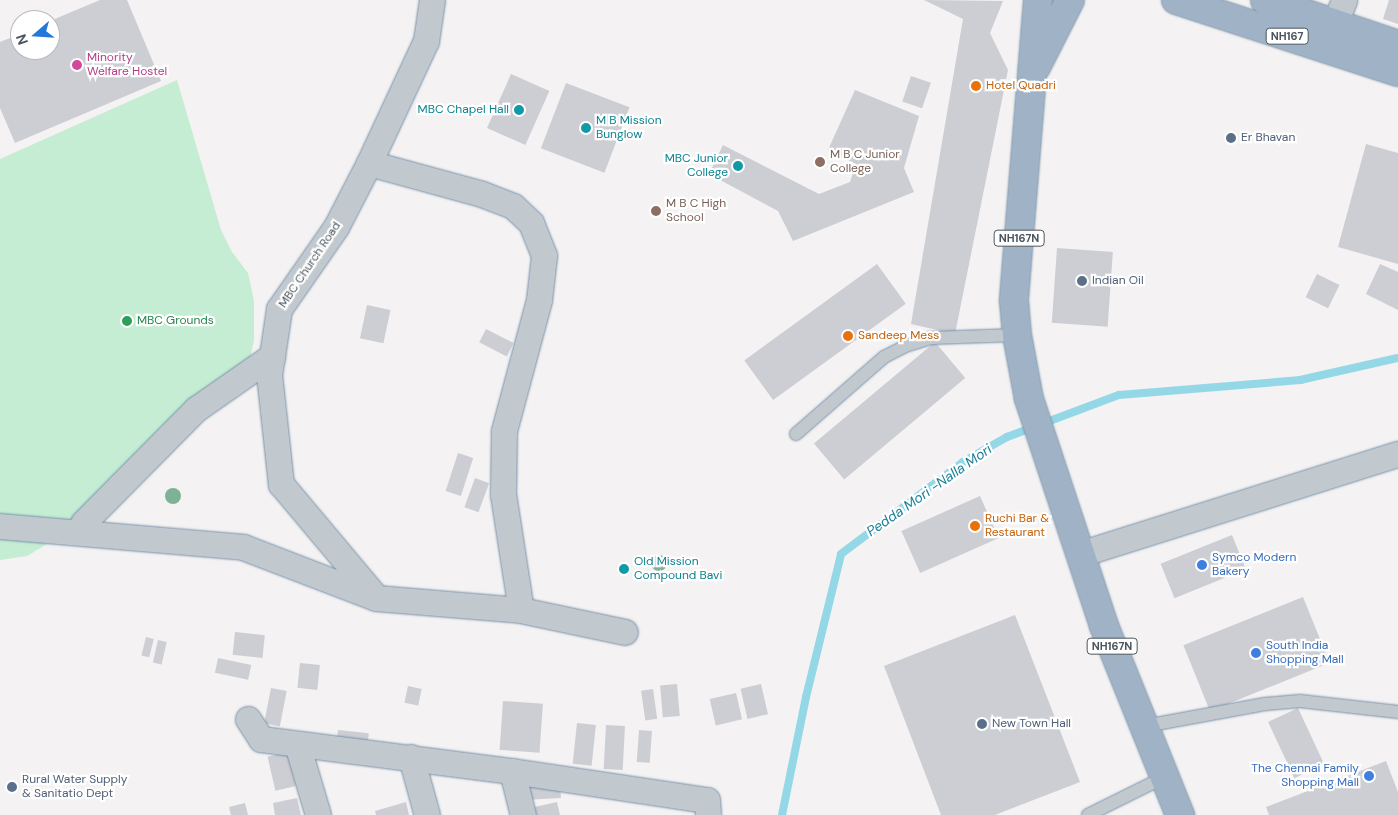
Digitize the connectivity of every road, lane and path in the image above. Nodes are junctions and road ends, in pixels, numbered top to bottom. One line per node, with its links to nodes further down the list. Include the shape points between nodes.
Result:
1 (432, 0): 11 (street, MBC Church Road, via 426,41)
2 (1038, 0): 10 (highway, NH167N)
3 (1070, 0): 10 (highway, NH167N)
4 (1176, 0): 9 (highway, NH167)
5 (1265, 0): 7 (highway, NH167)
6 (1344, 0): 7 (street)
7 (1334, 25): 8 (highway, NH167)
8 (1398, 45)
9 (1398, 72)
10 (1031, 77): 12 (highway, NH167N, via 1014,301)
11 (369, 163): 13 (street, MBC Church Road, via 336,227 279,309); 20 (street, via 514,206 530,223 544,256 540,300 504,431 503,494)
12 (1017, 336): 14 (lane, via 932,338 908,345 884,357); 18 (highway, NH167N, via 1029,399)
13 (272, 356): 16 (street, via 196,409); 19 (street, MBC Church Road, via 269,374 281,484)
14 (796, 434)
15 (1398, 454): 18 (street)
16 (83, 523)
17 (0, 526): 19 (street, via 243,547)
18 (1080, 554): 24 (highway, NH167N, via 1104,626)
19 (376, 598): 20 (street)
20 (521, 610): 21 (street)
21 (625, 632)
22 (1398, 712): 24 (lane, via 1300,701 1264,704)
23 (248, 719): 25 (street, via 261,739)
24 (1145, 726): 28 (highway, NH167N)
25 (297, 744): 26 (street); 29 (street)
26 (411, 757): 27 (street); 30 (street)
27 (512, 771): 31 (street); 32 (street, via 706,800)
28 (1165, 777): 33 (lane); 34 (highway, NH167N)
29 (318, 815)
30 (428, 815)
31 (523, 815)
32 (708, 815)
33 (1088, 815)
34 (1180, 815)

